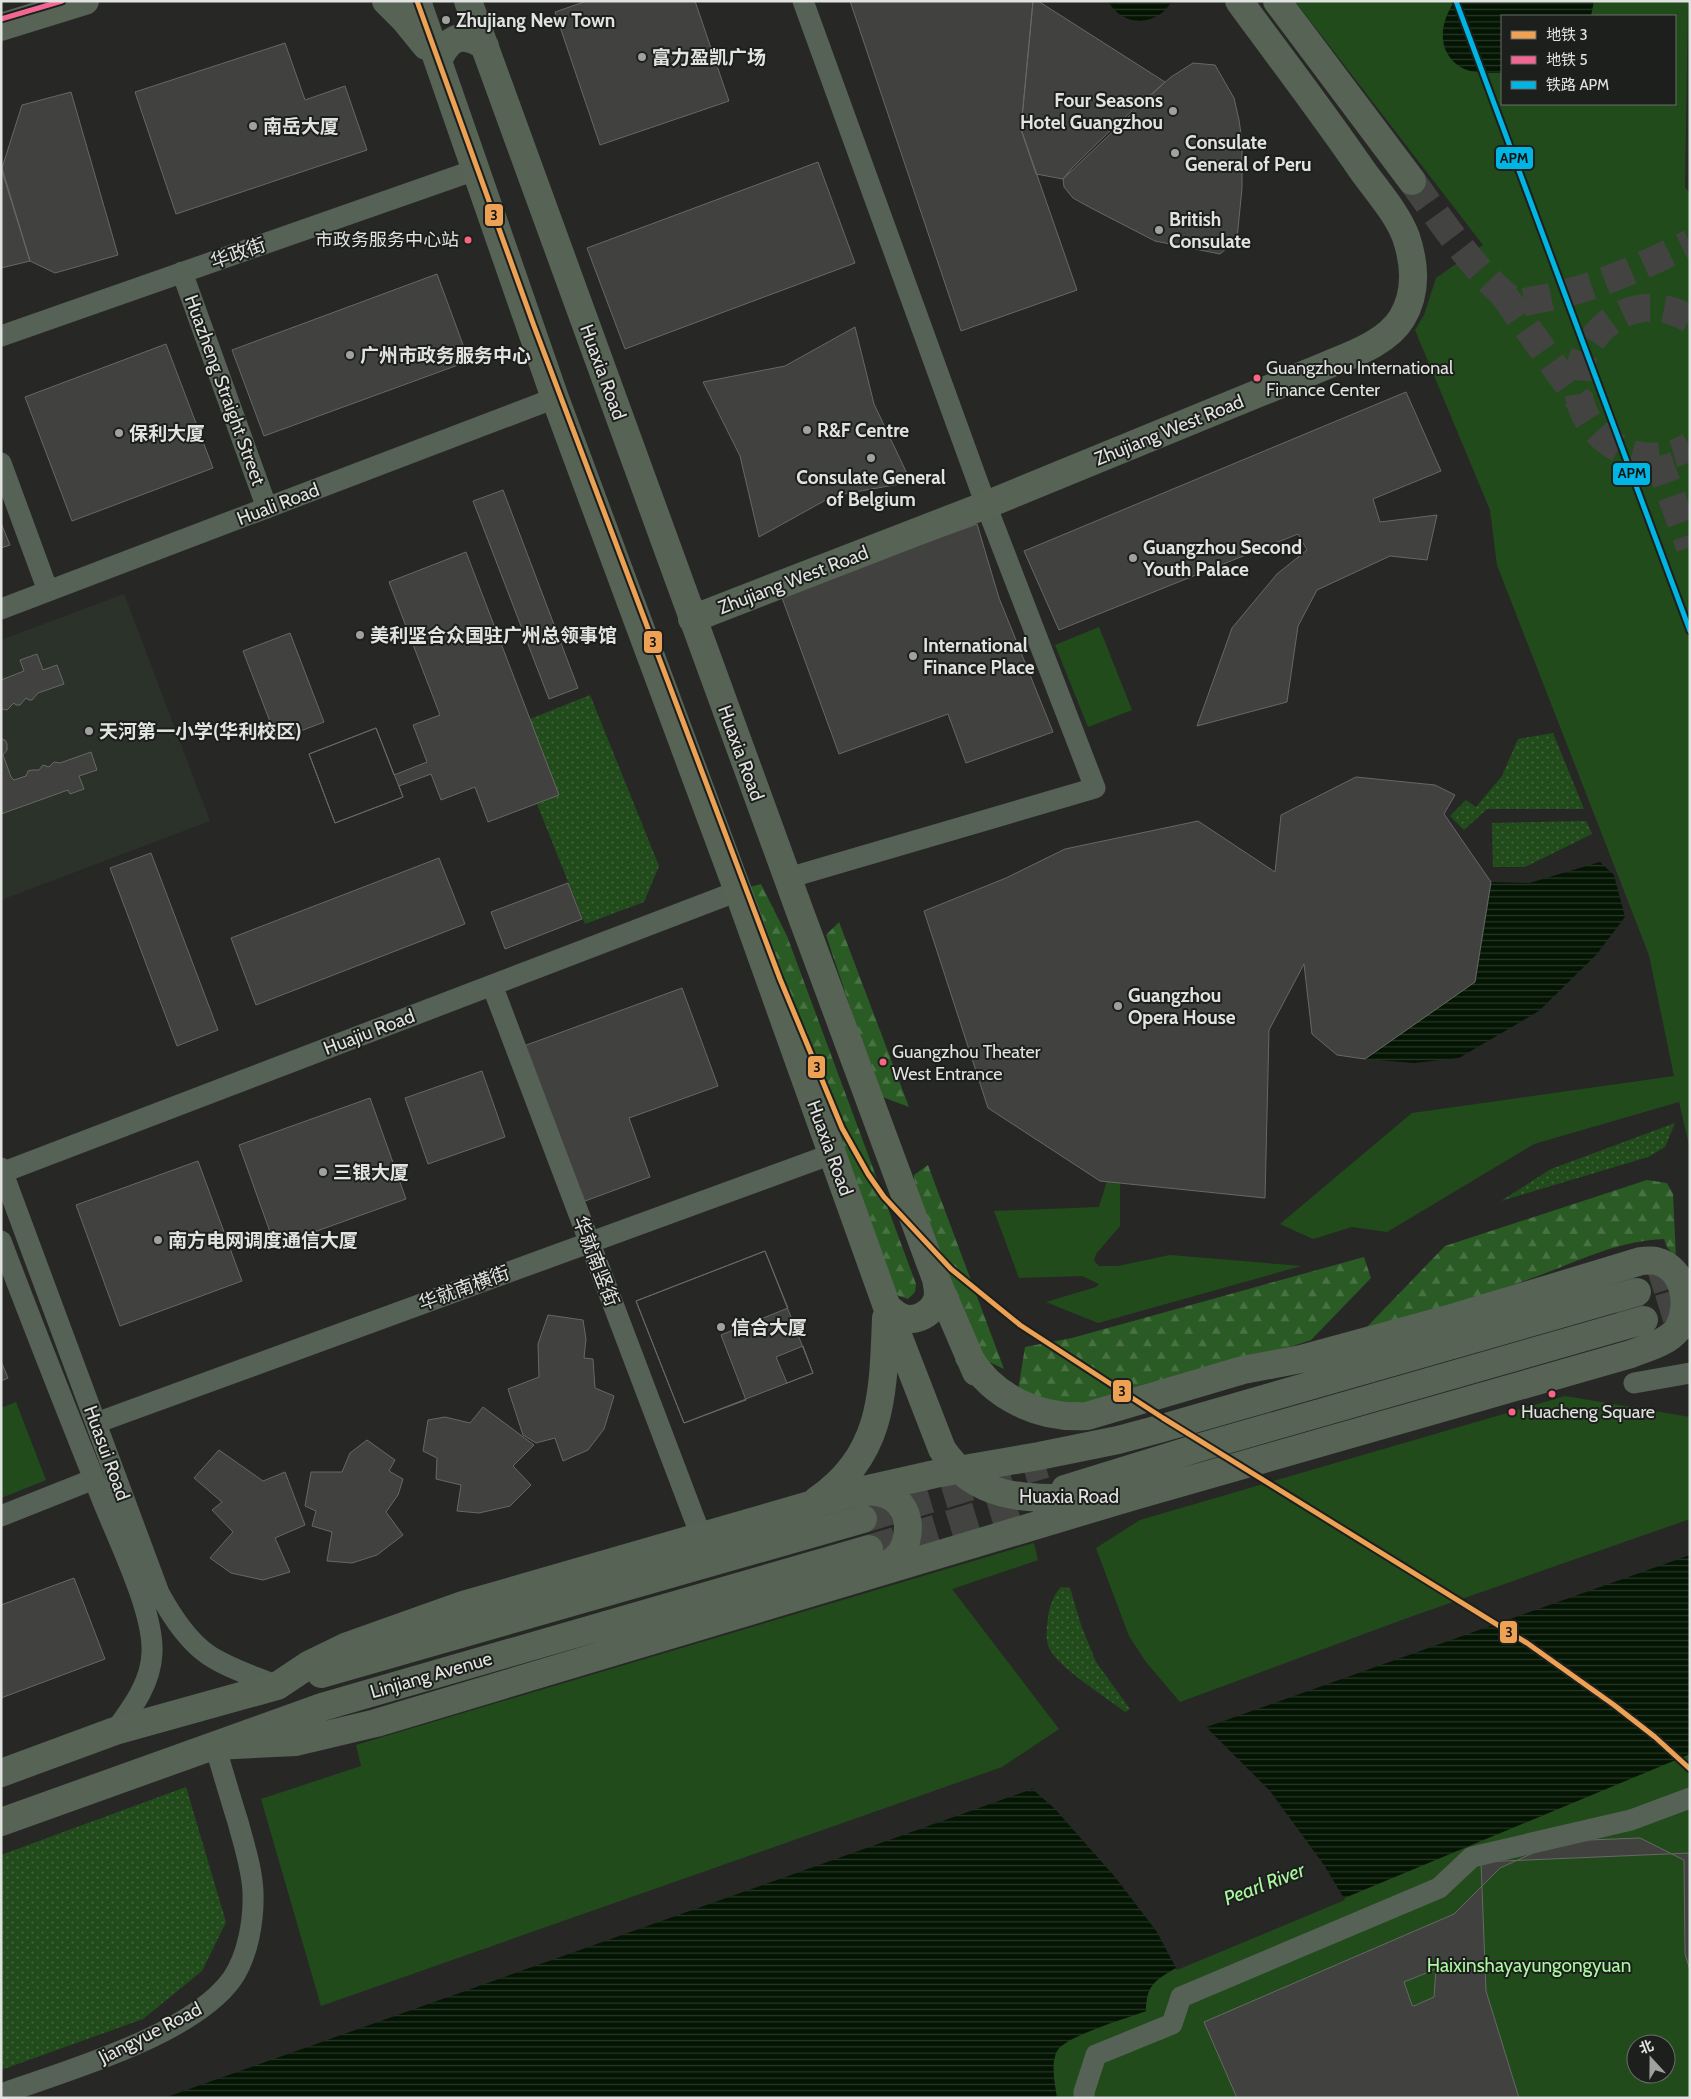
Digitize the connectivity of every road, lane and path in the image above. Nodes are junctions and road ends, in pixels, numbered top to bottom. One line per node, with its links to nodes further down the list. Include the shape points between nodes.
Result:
1 (85, 1): 9 (main road)
2 (386, 1): 11 (main road)
3 (418, 1): 11 (main road, Huaxia Road)
4 (468, 1): 10 (main road, Huaxia Road)
5 (481, 1): 10 (main road)
6 (802, 1): 18 (street)
7 (1239, 1): 18 (main road, Zhujiang West Road, via 1344,144 1405,235 1414,275 1410,300 1402,317 1393,329 1356,352)
8 (1277, 1): 13 (main road)
9 (1, 27)
10 (485, 46): 11 (main road, via 468,38 458,38 449,42); 22 (main road, Huaxia Road)
11 (438, 61): 12 (main road, Huaxia Road)
12 (474, 170): 14 (street, 华政街); 16 (main road, Huaxia Road)
13 (1412, 181)
14 (182, 272): 15 (street, 华政街); 19 (street, Huazheng Straight Street)
15 (1, 336)
16 (555, 398): 19 (street, Huali Road); 24 (main road, Huaxia Road)
17 (1, 463): 20 (street)
18 (986, 505): 22 (main road, Zhujiang West Road); 23 (street, via 1095,788)
19 (267, 508): 20 (street, Huali Road)
20 (48, 591): 21 (street, Huali Road)
21 (1, 609)
22 (692, 619): 23 (main road, Huaxia Road)
23 (788, 878): 30 (main road, Huaxia Road)
24 (738, 891): 25 (street, Huajiu Road); 26 (main road, Huaxia Road)
25 (492, 985): 27 (street, Huajiu Road); 29 (street, 华就南竖街)
26 (832, 1154): 29 (street, 华就南横街); 32 (main road, Huaxia Road)
27 (2, 1171): 37 (street, Huasui Road)
28 (1, 1241): 40 (street, Huasui Road)
29 (589, 1243): 37 (street, 华就南横街); 49 (street, 华就南竖街)
30 (936, 1279): 32 (main road, via 938,1295 934,1305 922,1316 909,1320); 34 (main road, Huaxia Road)
31 (1637, 1292): 38 (main road)
32 (887, 1307): 39 (main road, Huaxia Road, via 942,1449); 45 (main road, via 883,1386 874,1430 860,1455 834,1488)
33 (1644, 1320): 41 (main road)
34 (969, 1357): 38 (main road, Huaxia Road, via 990,1397 1018,1418 1078,1436); 41 (main road, via 978,1373 1000,1393 1038,1411 1069,1417 1087,1416 1243,1370 1301,1359 1452,1318 1641,1261 1655,1260 1666,1265 1683,1283 1687,1296 1684,1319 1677,1330 1657,1344 1630,1354 1542,1380)
35 (1690, 1373): 36 (street)
36 (1634, 1383)
37 (96, 1423): 51 (street, Huasui Road, via 159,1593 172,1616 206,1653)
38 (1118, 1440): 39 (main road)
39 (959, 1470): 42 (main road); 43 (main road, Huaxia Road)
40 (94, 1479): 46 (street); 52 (street, Huasui Road, via 150,1626 152,1654 148,1675 134,1706)
41 (1129, 1483): 43 (main road); 44 (main road); 48 (main road)
42 (855, 1492): 45 (main road); 50 (main road, via 886,1493 905,1509 908,1538 902,1552 894,1561)
43 (1009, 1496): 44 (main road, Huaxia Road)
44 (1083, 1497): 48 (main road)
45 (810, 1504): 49 (main road)
46 (1, 1516)
47 (863, 1519): 51 (main road, Linjiang Avenue)
48 (1039, 1524): 50 (main road)
49 (701, 1536): 51 (main road, via 444,1612 345,1647 310,1664)
50 (870, 1561): 53 (main road, via 376,1723 296,1742)
51 (277, 1686): 52 (main road, Linjiang Avenue)
52 (115, 1731): 54 (main road)
53 (215, 1746): 56 (main road); 57 (street, Jiangyue Road, via 248,1859 253,1892 247,1942 232,1978 213,2001 188,2019 97,2060)
54 (1, 1773)
55 (1690, 1798): 58 (street, via 1631,1820 1472,1857 1438,1888 1181,1997 1172,2024 1096,2055)
56 (1, 1822)
57 (1, 2094)
58 (1084, 2098)

